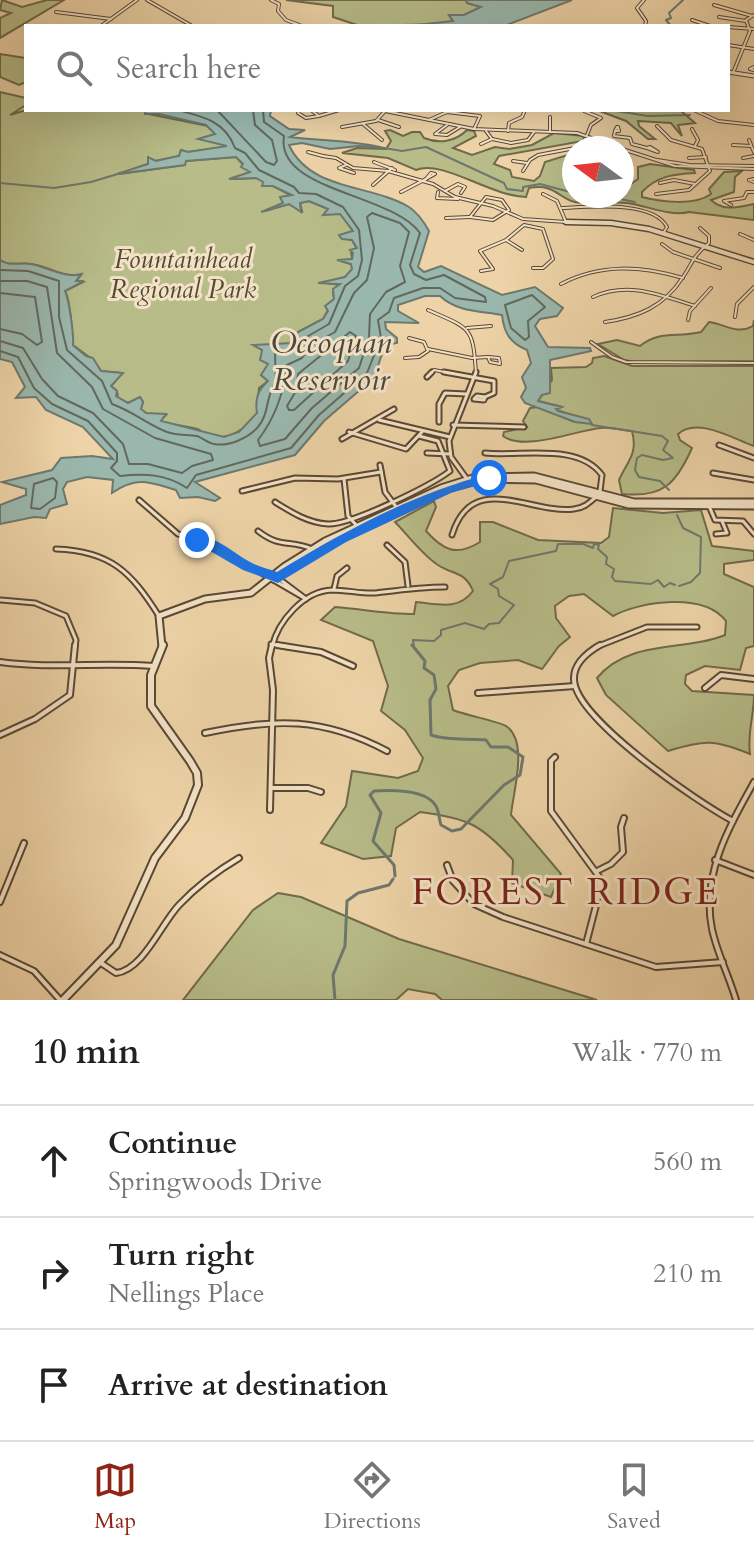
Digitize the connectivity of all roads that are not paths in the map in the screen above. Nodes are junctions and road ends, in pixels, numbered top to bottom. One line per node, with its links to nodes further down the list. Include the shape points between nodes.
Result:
1 (137, 0): 9 (street)
2 (147, 0): 13 (street)
3 (271, 0): 14 (street, via 279,4 282,17)
4 (644, 0): 15 (street, via 637,8)
5 (714, 5): 7 (street)
6 (56, 12): 9 (street)
7 (753, 15): 11 (street)
8 (719, 17): 11 (street)
9 (111, 19): 12 (street)
10 (692, 20): 16 (street)
11 (746, 21): 18 (street)
12 (104, 24)
13 (189, 24)
14 (298, 24)
15 (645, 24)
16 (700, 24)
17 (730, 27): 18 (street)
18 (752, 29): 19 (street)
19 (748, 38): 20 (street); 22 (street)
20 (754, 39)
21 (730, 45): 22 (street)
22 (744, 47): 23 (street); 25 (street)
23 (754, 49)
24 (730, 65): 25 (street)
25 (736, 66): 27 (street)
26 (754, 71): 27 (street)
27 (730, 72)
28 (299, 112): 39 (street, via 306,118)
29 (314, 112): 39 (street)
30 (332, 112): 39 (street)
31 (384, 112): 42 (street)
32 (395, 112): 43 (street)
33 (446, 112): 43 (street)
34 (454, 112): 40 (street)
35 (476, 112): 40 (street)
36 (524, 112): 54 (street, via 509,123)
37 (586, 112): 58 (street, via 601,118)
38 (698, 112): 46 (street, via 718,121)
39 (319, 116)
40 (476, 116): 51 (street, via 481,117)
41 (550, 117): 56 (street)
42 (378, 120): 44 (street); 49 (street)
43 (429, 120): 45 (street)
44 (363, 124): 48 (street); 62 (street)
45 (448, 125): 50 (street); 50 (street, via 435,134 447,135)
46 (754, 125)
47 (657, 126): 67 (street, via 671,140)
48 (342, 127)
49 (399, 127)
50 (460, 127): 51 (street)
51 (474, 129): 53 (street)
52 (692, 129): 67 (street)
53 (486, 131): 54 (street); 61 (street)
54 (508, 131): 55 (street)
55 (534, 131): 56 (street); 61 (street, via 524,142)
56 (550, 131): 58 (street)
57 (615, 131): 60 (street)
58 (587, 135): 59 (street)
59 (590, 136)
60 (614, 136)
61 (492, 139): 64 (street)
62 (382, 140)
63 (749, 140): 68 (street)
64 (481, 144)
65 (634, 145): 69 (street)
66 (733, 145): 68 (street)
67 (695, 146): 74 (street)
68 (751, 146): 73 (street)
69 (647, 148)
70 (562, 151): 79 (street)
71 (308, 152): 80 (street)
72 (634, 153): 81 (street, via 664,164)
73 (754, 154): 76 (street)
74 (706, 157): 75 (street); 81 (street)
75 (689, 158)
76 (743, 158)
77 (513, 161): 79 (street)
78 (374, 162): 83 (street, via 394,169)
79 (527, 163): 84 (street)
80 (346, 165): 83 (street); 85 (street, via 339,168)
81 (709, 167): 82 (street); 88 (street, via 709,176)
82 (754, 168)
83 (388, 171): 86 (street); 89 (street)
84 (523, 171)
85 (354, 173)
86 (425, 180): 90 (street); 91 (street)
87 (660, 183): 88 (street)
88 (695, 184): 96 (street, via 685,191)
89 (373, 185)
90 (445, 191): 94 (street, via 459,184 465,187); 97 (street)
91 (401, 192)
92 (438, 192): 97 (street, via 440,200)
93 (754, 192): 99 (street, via 724,201)
94 (461, 193)
95 (543, 194): 100 (street)
96 (656, 194)
97 (459, 198): 98 (street)
98 (481, 203): 102 (street); 102 (street, via 486,197 500,199 509,209); 103 (street)
99 (731, 205)
100 (562, 208): 105 (street)
101 (618, 208): 108 (street, via 662,220 667,225)
102 (505, 212): 103 (street, via 493,220); 106 (street)
103 (470, 217): 104 (street)
104 (446, 218)
105 (566, 222): 106 (street); 108 (street)
106 (533, 224): 110 (street, via 520,226); 117 (street, via 544,230 553,259 543,268)
107 (700, 228): 113 (street, via 710,238)
108 (664, 232): 113 (street)
109 (740, 234): 111 (street)
110 (506, 240): 114 (street); 119 (street, via 480,251 493,269)
111 (754, 240)
112 (662, 244): 115 (street)
113 (704, 247): 115 (street); 116 (street)
114 (522, 250)
115 (692, 258): 118 (street); 120 (street)
116 (754, 262)
117 (533, 268)
118 (720, 268)
119 (481, 271)
120 (683, 278): 121 (street, via 646,268 620,269 581,273); 125 (street)
121 (561, 284)
122 (754, 287): 128 (street, via 737,304)
123 (711, 288): 126 (street)
124 (593, 297): 125 (street, via 626,288)
125 (666, 297): 126 (street); 130 (street, via 645,314)
126 (695, 306): 129 (street)
127 (428, 310): 132 (street)
128 (735, 317)
129 (688, 320)
130 (605, 322)
131 (491, 326): 132 (street)
132 (467, 328): 138 (street)
133 (409, 338): 135 (street)
134 (591, 342): 139 (street, via 632,363)
135 (428, 349): 137 (street, via 419,357); 138 (street)
136 (488, 357): 138 (street)
137 (405, 358)
138 (476, 358): 141 (street)
139 (754, 363)
140 (427, 377): 141 (street, via 434,370)
141 (475, 377): 142 (street); 143 (street, via 495,382 493,395)
142 (468, 394): 146 (street, via 445,393); 147 (street)
143 (485, 397)
144 (394, 409): 145 (street)
145 (379, 420): 149 (street); 150 (street)
146 (439, 422)
147 (453, 425): 148 (street); 152 (street)
148 (524, 427)
149 (349, 432): 151 (street, via 406,449); 153 (street)
150 (422, 432): 151 (street); 152 (street)
151 (419, 436): 156 (street, via 438,441)
152 (450, 437): 158 (street)
153 (342, 439)
154 (719, 445): 159 (street)
155 (427, 453): 156 (street)
156 (441, 453): 158 (street); 169 (street, via 448,475)
157 (485, 453): 167 (street, via 581,458 601,475)
158 (450, 454): 164 (street)
159 (754, 458)
160 (380, 465): 161 (street)
161 (381, 472): 163 (street); 169 (street)
162 (713, 473): 165 (street)
163 (344, 478): 166 (street, via 295,478); 174 (street)
164 (468, 480): 167 (street, via 527,479); 173 (street); 176 (street)
165 (754, 480)
166 (242, 491)
167 (596, 496): 171 (street, via 640,506); 180 (street, via 588,506 570,511 518,497 489,499 463,512)
168 (139, 500): 185 (street, via 178,534)
169 (389, 500): 173 (street); 174 (street)
170 (275, 502): 174 (street, via 292,513 331,524)
171 (708, 504): 172 (street); 175 (street, via 714,519)
172 (754, 504)
173 (397, 508): 176 (street)
174 (349, 518): 176 (street)
175 (722, 521): 178 (street, via 727,533); 179 (street, via 743,521)
176 (358, 528): 183 (street); 185 (street)
177 (258, 531): 183 (street, via 277,545)
178 (716, 534)
179 (754, 534)
180 (452, 535)
181 (387, 545): 186 (street, via 405,562)
182 (56, 549): 191 (street, via 92,553 121,566)
183 (312, 549): 185 (street)
184 (347, 568): 188 (street, via 337,576)
185 (274, 578): 189 (street); 191 (street, via 242,597 205,599)
186 (408, 586): 187 (street); 188 (street, via 375,593)
187 (445, 587)
188 (334, 589): 189 (street)
189 (306, 599): 193 (street, via 286,618)
190 (1, 600): 195 (street, via 35,603 66,616 76,640)
191 (159, 616): 196 (street, via 163,645)
192 (697, 627): 199 (street, via 647,627 594,648 577,663)
193 (271, 644): 197 (street, via 321,652); 202 (street)
194 (0, 662): 195 (street)
195 (74, 664): 196 (street); 204 (street, via 70,695)
196 (154, 666): 223 (street, via 151,706 190,761 198,785 185,818 155,858 116,945)
197 (353, 666)
198 (754, 679): 200 (street, via 721,675)
199 (575, 686): 201 (street); 212 (street, via 588,707 658,773)
200 (705, 688)
201 (478, 693)
202 (272, 721): 203 (street); 205 (street, via 335,728); 208 (street)
203 (205, 733)
204 (0, 735)
205 (387, 751)
206 (555, 757): 217 (street, via 550,809)
207 (754, 782): 212 (street)
208 (273, 788): 209 (street); 210 (street)
209 (321, 792)
210 (270, 810)
211 (624, 818): 217 (street, via 626,848)
212 (733, 821): 215 (street)
213 (24, 843): 219 (street)
214 (239, 858): 223 (street, via 199,885 161,925 138,962 116,973)
215 (715, 860): 218 (street); 222 (street, via 709,911)
216 (447, 865): 220 (street, via 453,881 480,908)
217 (597, 871): 220 (street, via 600,890)
218 (754, 875)
219 (0, 902)
220 (586, 944): 222 (street, via 656,967)
221 (0, 955): 224 (street, via 34,971)
222 (723, 962): 225 (street)
223 (101, 963): 224 (street)
224 (61, 1000)
225 (736, 1000)

